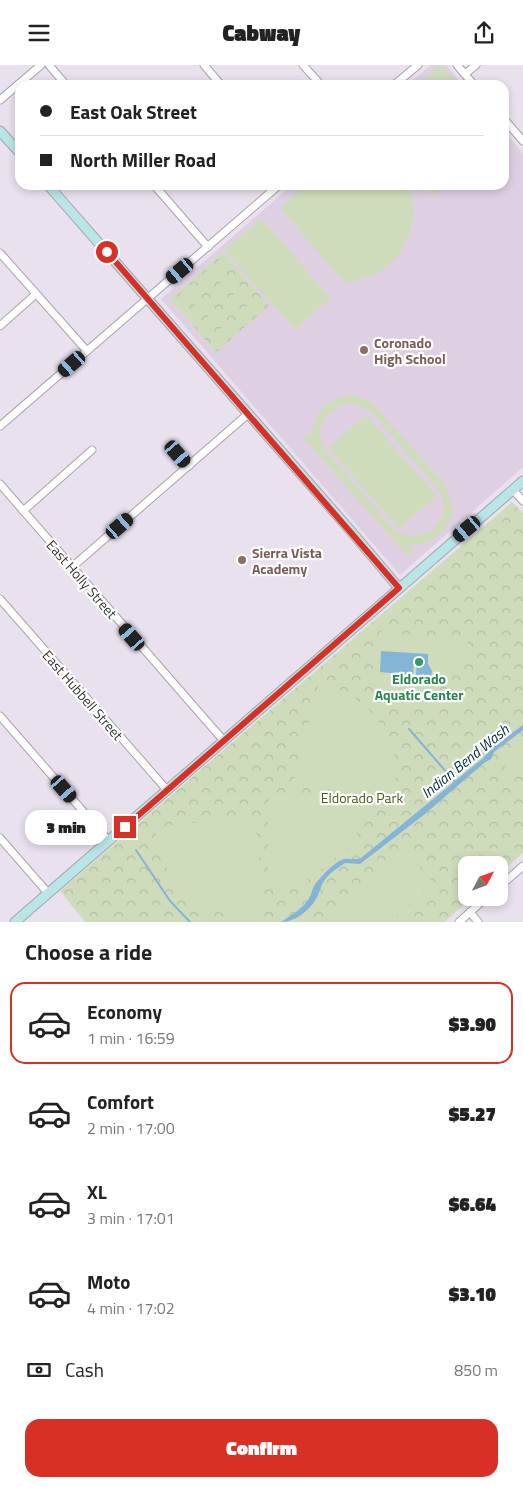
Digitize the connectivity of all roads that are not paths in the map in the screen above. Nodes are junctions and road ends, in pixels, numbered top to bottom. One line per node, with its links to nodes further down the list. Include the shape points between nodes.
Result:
1 (41, 65): 11 (street)
2 (49, 65): 12 (street)
3 (204, 65): 13 (street)
4 (303, 65): 14 (street)
5 (404, 65): 9 (street)
6 (418, 65): 9 (street)
7 (456, 65): 10 (street)
8 (476, 65): 10 (street)
9 (410, 71): 15 (street)
10 (465, 74): 16 (street)
11 (23, 80)
12 (62, 80)
13 (218, 80)
14 (316, 80)
15 (400, 80)
16 (470, 80)
17 (15, 87): 18 (street)
18 (0, 100)
19 (509, 125): 21 (street)
20 (0, 131): 22 (street)
21 (523, 141)
22 (15, 148)
23 (52, 190): 29 (street)
24 (159, 190): 26 (street)
25 (273, 190): 26 (street)
26 (208, 247): 29 (street)
27 (0, 253): 28 (street)
28 (36, 295): 30 (street); 31 (street)
29 (148, 298): 31 (street); 32 (street)
30 (0, 326)
31 (87, 351): 33 (street)
32 (248, 414): 36 (street); 43 (street)
33 (0, 426)
34 (92, 450): 41 (street)
35 (178, 454): 36 (street)
36 (189, 466): 42 (street)
37 (523, 481): 39 (street)
38 (0, 484): 41 (street, East Holly Street)
39 (513, 490): 40 (street); 43 (street)
40 (523, 501)
41 (23, 511): 42 (street, East Holly Street)
42 (71, 568): 46 (street, East Holly Street)
43 (399, 588): 46 (street)
44 (0, 599): 47 (street, East Hubbell Street)
45 (0, 716): 49 (street)
46 (224, 741): 47 (street)
47 (167, 790): 49 (street)
48 (0, 838): 52 (street)
49 (109, 841): 52 (street)
50 (523, 866): 51 (street)
51 (508, 879)
52 (48, 893): 55 (street)
53 (477, 906): 54 (street)
54 (470, 913): 56 (street); 57 (street)
55 (15, 922)
56 (459, 922)
57 (478, 922)

